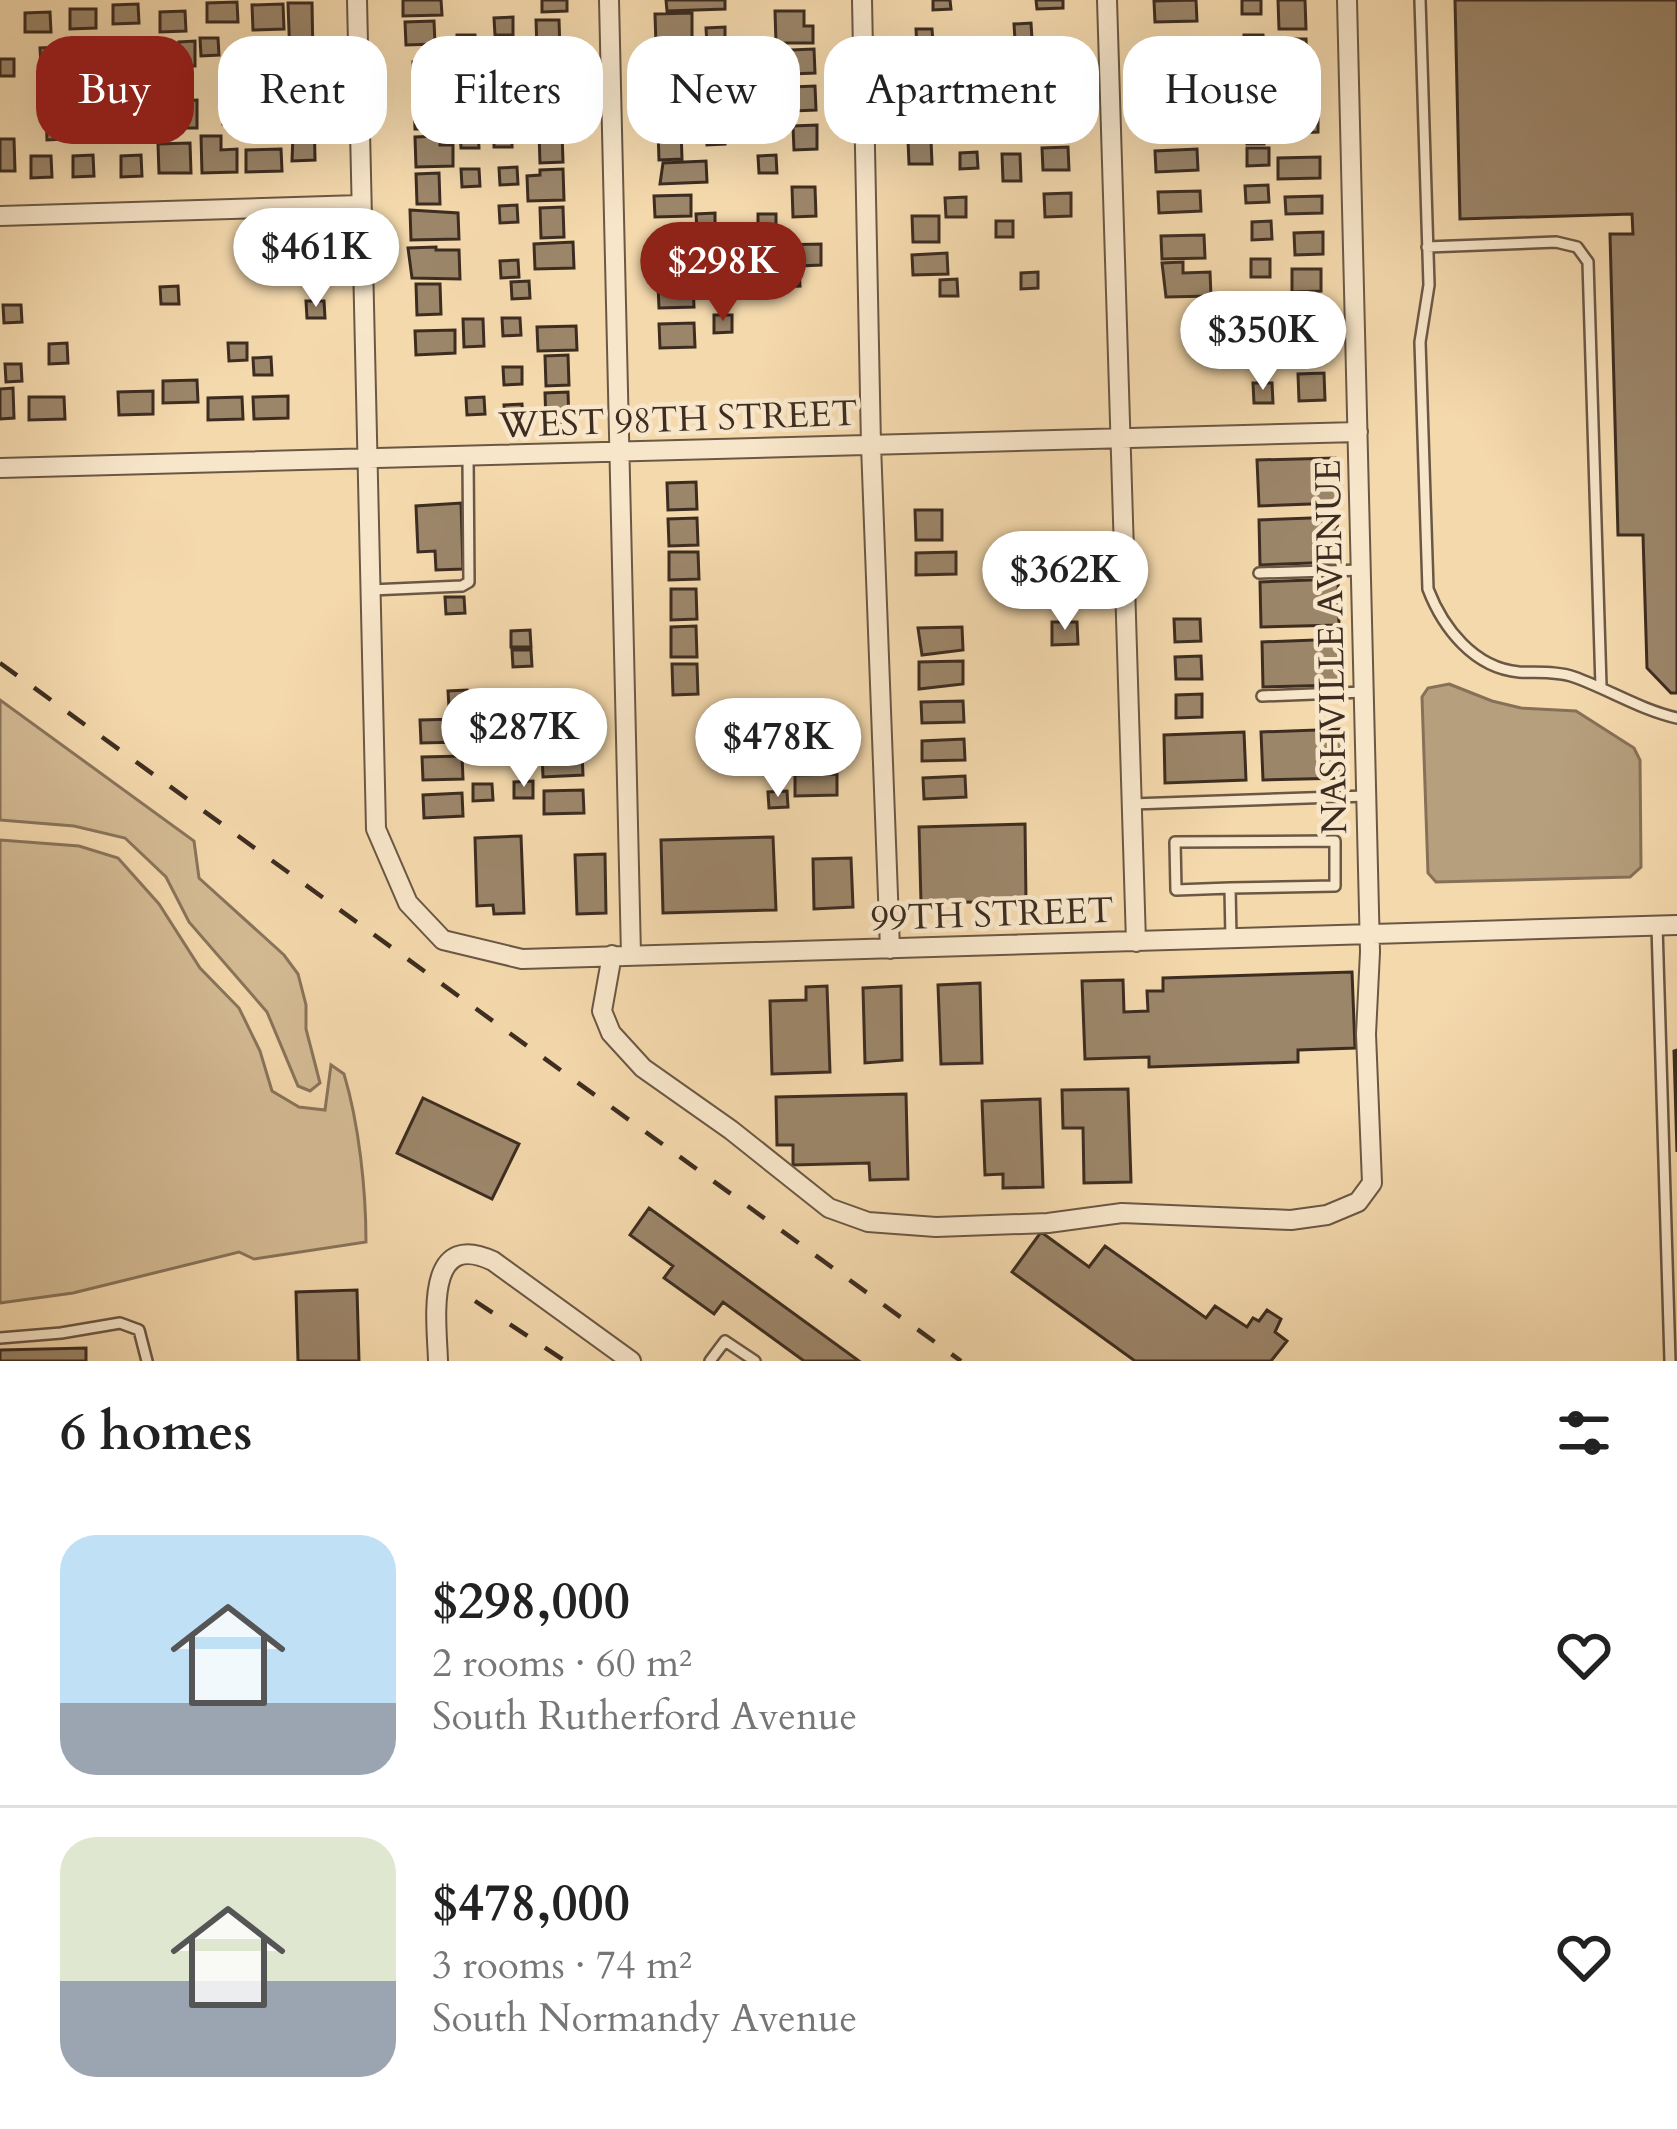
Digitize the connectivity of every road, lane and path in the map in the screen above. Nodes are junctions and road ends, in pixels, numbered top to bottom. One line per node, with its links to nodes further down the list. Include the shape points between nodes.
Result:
1 (357, 0): 7 (street)
2 (610, 0): 13 (street)
3 (862, 0): 12 (street)
4 (1107, 0): 11 (street)
5 (1347, 0): 10 (street, NASHVILLE AVENUE)
6 (1420, 0): 9 (lane)
7 (360, 205): 8 (street); 15 (street)
8 (0, 216)
9 (1427, 248): 20 (lane, via 1420,342 1426,567 1435,608 1491,667); 20 (lane, via 1556,242 1577,247 1588,262)
10 (1358, 432): 11 (street, WEST 98TH STREET); 17 (street, NASHVILLE AVENUE)
11 (1121, 437): 12 (street, WEST 98TH STREET); 25 (street)
12 (871, 445): 13 (street, WEST 98TH STREET); 31 (street)
13 (621, 452): 14 (street, WEST 98TH STREET); 32 (street)
14 (468, 457): 15 (street, WEST 98TH STREET); 19 (lane, via 469,582)
15 (368, 460): 16 (street, WEST 98TH STREET); 19 (street)
16 (0, 468)
17 (1361, 570): 18 (lane); 21 (street, NASHVILLE AVENUE)
18 (1259, 573)
19 (371, 590): 32 (street, 99TH STREET, via 376,829 408,903 443,940 522,959)
20 (1601, 686): 23 (lane)
21 (1364, 692): 22 (lane); 24 (street, NASHVILLE AVENUE)
22 (1262, 696)
23 (1677, 718)
24 (1366, 796): 25 (lane); 28 (street, NASHVILLE AVENUE)
25 (1132, 804): 30 (street)
26 (1230, 888): 26 (lane, via 1175,890 1175,842 1334,842 1335,886); 29 (lane)
27 (1667, 926): 28 (street, 99TH STREET); 39 (lane)
28 (1370, 933): 29 (street, 99TH STREET); 32 (street, NASHVILLE AVENUE, via 1372,1183 1358,1202 1291,1220 1122,1213 936,1227 868,1222 829,1208 643,1068 611,1033 602,1011)
29 (1231, 938): 30 (street, 99TH STREET)
30 (1136, 942): 31 (street, 99TH STREET)
31 (890, 949): 32 (street, 99TH STREET)
32 (621, 956)
33 (0, 1338): 34 (lane, via 120,1322 139,1330)
34 (147, 1361)
35 (438, 1361): 36 (street, via 437,1281 470,1255 493,1261)
36 (631, 1361)
37 (710, 1361): 38 (lane, via 725,1341)
38 (754, 1361)
39 (1670, 1361)

